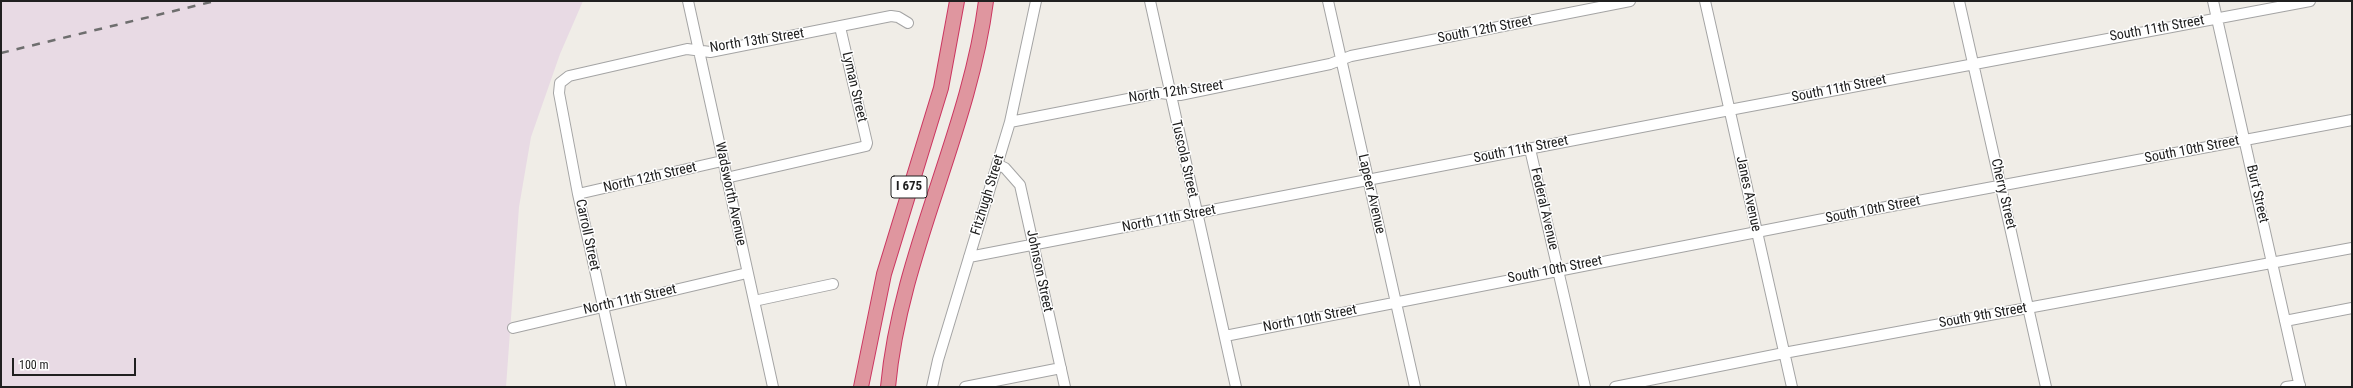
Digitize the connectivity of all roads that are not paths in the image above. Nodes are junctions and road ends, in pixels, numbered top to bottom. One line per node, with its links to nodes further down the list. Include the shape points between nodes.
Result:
1 (688, 1): 15 (street, Wadsworth Avenue)
2 (957, 1): 51 (highway, I 675, via 940,88 886,267)
3 (986, 1): 48 (highway, I 675, via 971,73 912,271)
4 (1036, 1): 22 (street, Fitzhugh Street)
5 (1150, 1): 19 (street, Tuscola Street)
6 (1328, 1): 16 (street, Lapeer Avenue)
7 (1630, 1): 16 (street, South 12th Street, via 1351,56)
8 (1705, 1): 20 (street, Janes Avenue)
9 (1959, 1): 17 (street, Cherry Street)
10 (2213, 1): 12 (street, Burt Street)
11 (2310, 1): 12 (street, South 11th Street)
12 (2217, 18): 17 (street, South 11th Street); 23 (street, Burt Street)
13 (908, 24): 14 (street, North 13th Street, via 892,16)
14 (840, 27): 15 (street, North 13th Street, via 710,52); 27 (street, Lyman Street, via 866,146)
15 (699, 49): 18 (street, North 13th Street, via 687,49 569,76); 25 (street, Wadsworth Avenue)
16 (1342, 62): 19 (street, North 12th Street, via 1180,95); 28 (street, Lapeer Avenue)
17 (1973, 64): 20 (street, South 11th Street); 29 (street, Cherry Street)
18 (560, 83): 30 (street, Carroll Street, via 559,93)
19 (1170, 94): 22 (street, North 12th Street, via 1159,93); 31 (street, Tuscola Street)
20 (1729, 110): 24 (street, South 11th Street); 32 (street, Janes Avenue)
21 (2352, 120): 23 (street, South 10th Street)
22 (1010, 122): 26 (street, Fitzhugh Street)
23 (2245, 141): 29 (street, South 10th Street); 36 (street, Burt Street)
24 (1530, 149): 28 (street, South 11th Street); 37 (street, Federal Avenue)
25 (722, 161): 27 (street, Wadsworth Avenue); 30 (street, North 12th Street)
26 (997, 164): 33 (street, Johnson Street, via 1005,168 1020,185); 35 (street, Fitzhugh Street)
27 (726, 178): 38 (street, Wadsworth Avenue)
28 (1368, 180): 31 (street, North 11th Street); 41 (street, Lapeer Avenue)
29 (2001, 186): 32 (street, South 10th Street); 43 (street, Cherry Street)
30 (578, 194): 42 (street, Carroll Street)
31 (1197, 214): 33 (street, North 11th Street); 47 (street, Tuscola Street)
32 (1756, 232): 37 (street, South 10th Street); 49 (street, Janes Avenue)
33 (1033, 245): 35 (street, North 11th Street); 50 (street, Johnson Street)
34 (2352, 248): 36 (street, South 9th Street)
35 (969, 257): 57 (street, Fitzhugh Street)
36 (2272, 262): 43 (street, South 9th Street); 45 (street, Burt Street)
37 (1558, 270): 41 (street, South 10th Street); 62 (street, Federal Avenue)
38 (747, 273): 40 (street, Wadsworth Avenue); 42 (street, North 11th Street)
39 (833, 284): 40 (street)
40 (754, 301): 54 (street, Wadsworth Avenue)
41 (1395, 301): 47 (street, North 10th Street); 61 (street, Lapeer Avenue)
42 (602, 307): 46 (street, North 11th Street); 53 (street, Carroll Street)
43 (2028, 308): 49 (street, South 9th Street); 65 (street, Cherry Street)
44 (2352, 308): 45 (street)
45 (2285, 321): 52 (street, Burt Street)
46 (513, 328)
47 (1225, 336): 60 (street, Tuscola Street)
48 (894, 350): 55 (highway, I 675); 56 (highway)
49 (1784, 353): 63 (street, South 9th Street); 64 (street, Janes Avenue)
50 (1061, 368): 58 (street); 59 (street, Johnson Street)
51 (863, 383)
52 (2300, 386): 66 (street)
53 (621, 387)
54 (771, 387)
55 (888, 387)
56 (895, 387)
57 (932, 387)
58 (965, 387)
59 (1065, 387)
60 (1236, 387)
61 (1415, 387)
62 (1585, 387)
63 (1615, 387)
64 (1792, 387)
65 (2046, 387)
66 (2286, 387)

